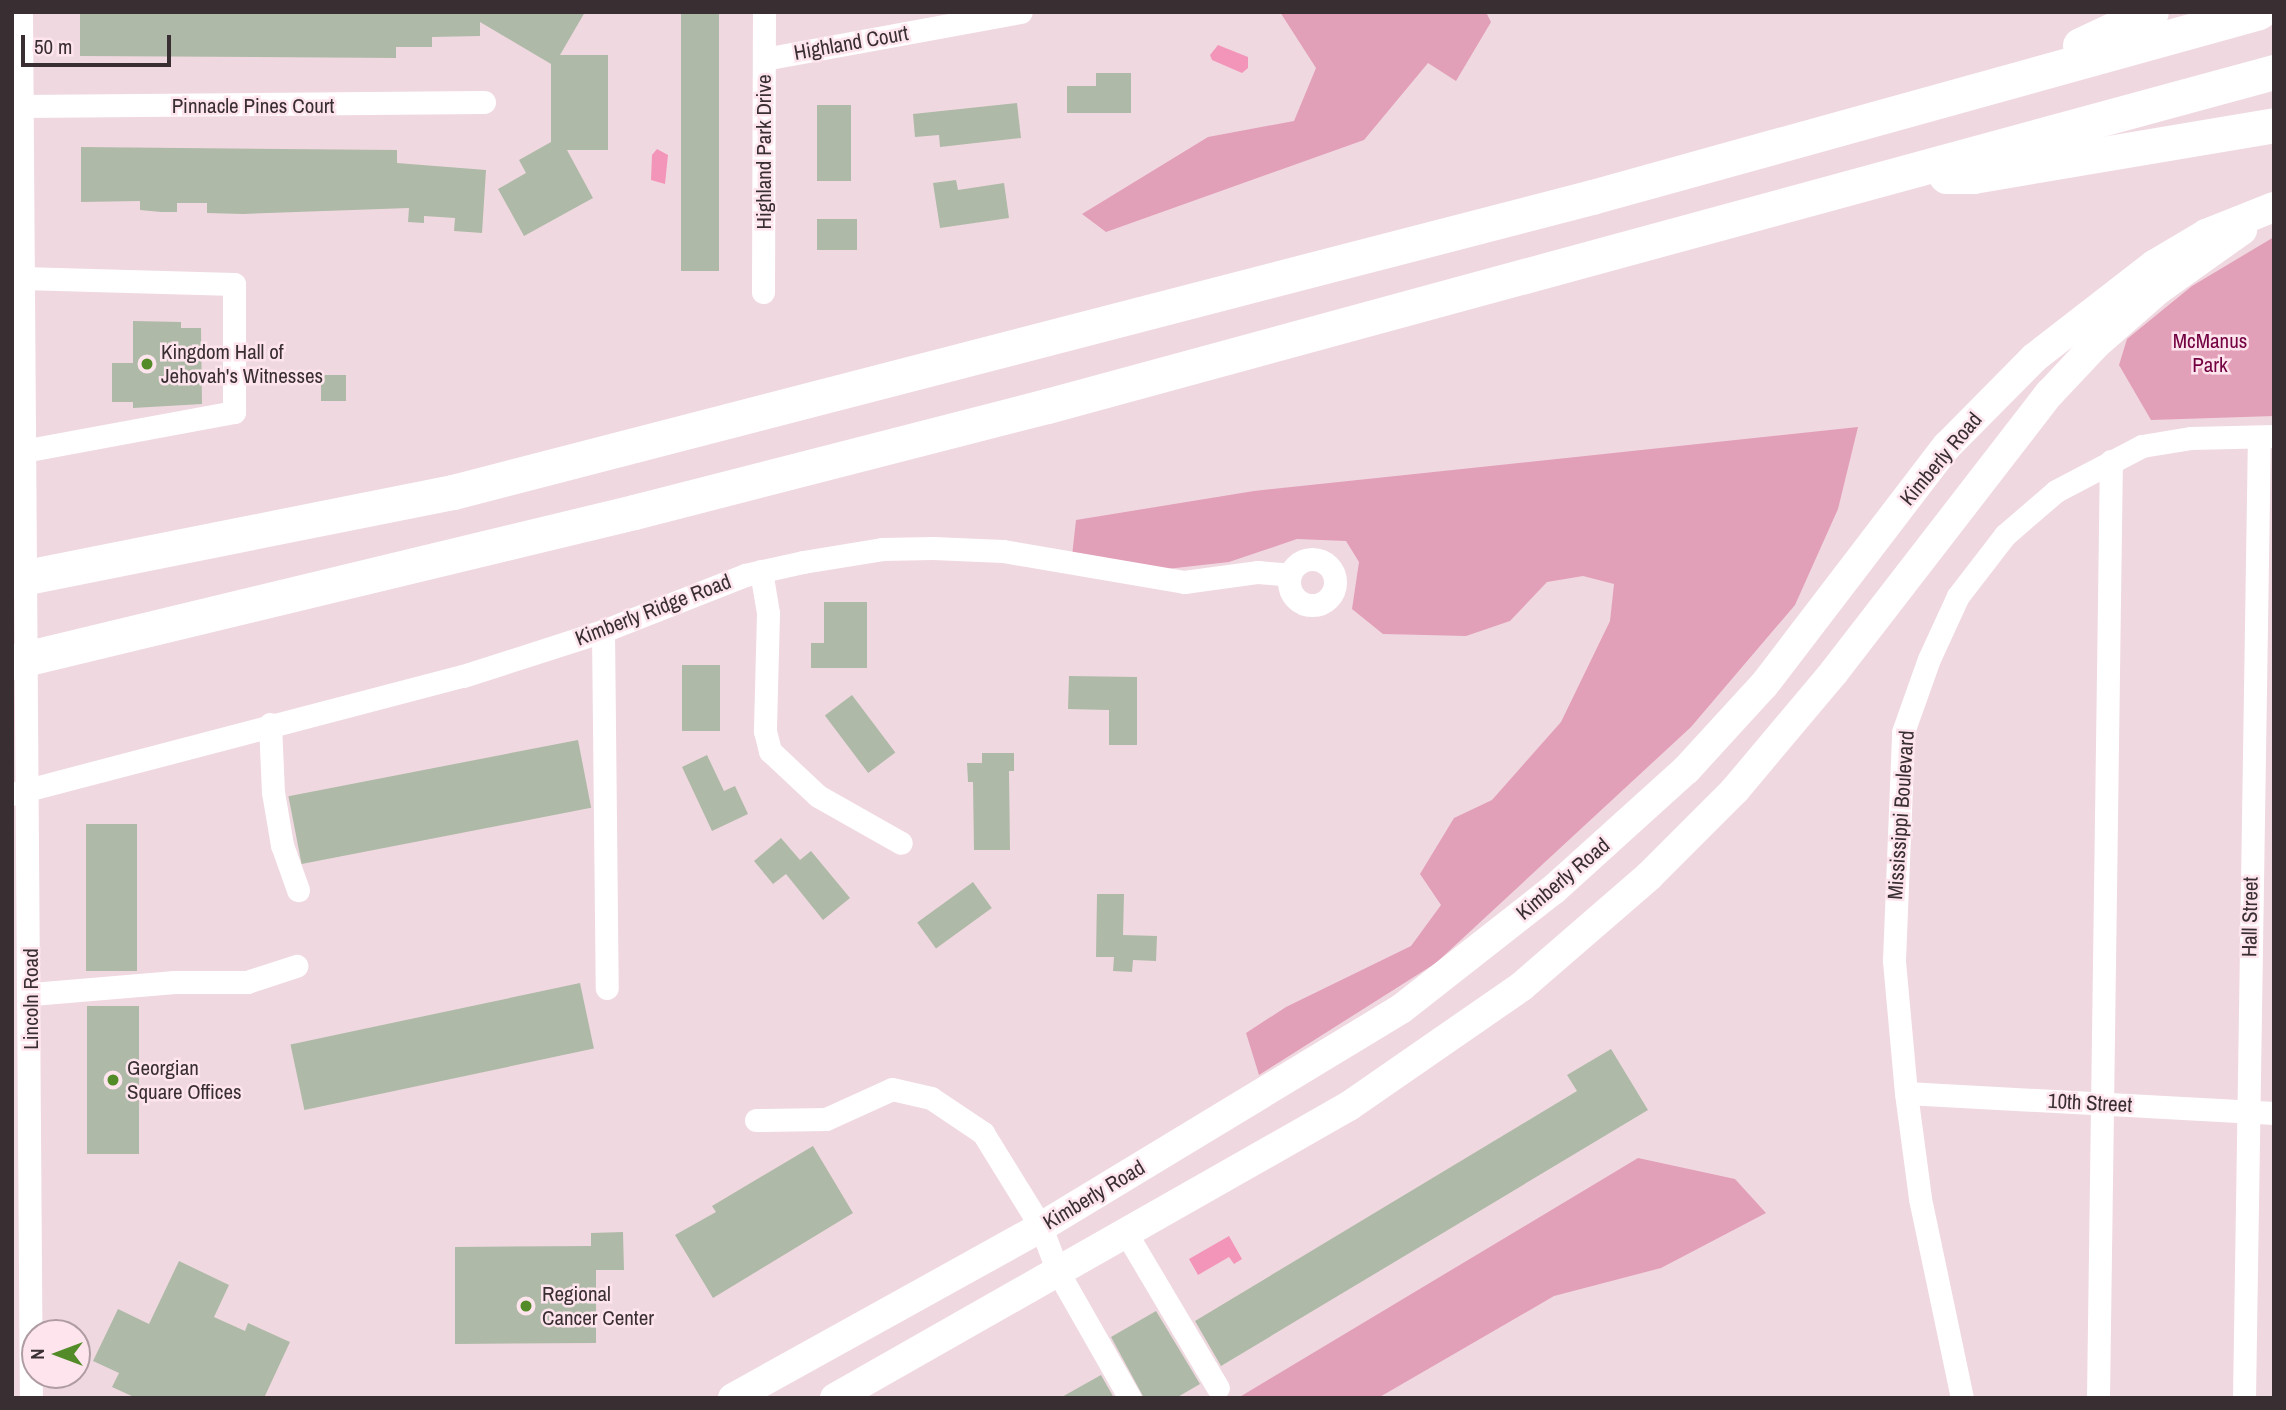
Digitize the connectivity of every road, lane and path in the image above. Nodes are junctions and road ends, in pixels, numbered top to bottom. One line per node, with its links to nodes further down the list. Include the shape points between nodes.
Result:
1 (21, 12): 10 (street, Lincoln Road)
2 (764, 12): 6 (street, Highland Park Drive)
3 (1021, 12): 6 (street, Highland Court)
4 (2151, 12): 8 (highway)
5 (2259, 12): 8 (highway)
6 (764, 59): 15 (street, Highland Park Drive)
7 (2274, 72): 12 (highway)
8 (1981, 90): 22 (highway, via 1592,197 453,492)
9 (484, 102): 10 (street, Pinnacle Pines Court)
10 (22, 106): 14 (street, Lincoln Road)
11 (2274, 125): 12 (highway, via 1973,176)
12 (1876, 178): 23 (highway, via 1047,406)
13 (2270, 209): 42 (main road, Kimberly Road, via 2206,234 2154,265 2034,358 1947,446 1764,685 1686,770 1553,890 1401,1009); 43 (main road, Kimberly Road, via 2159,289 2095,345 2050,394 1735,790 1604,917 1521,987 1429,1054 1349,1106)
14 (22, 278): 16 (street, Lincoln Road); 18 (street, via 234,284 234,412)
15 (764, 292)
16 (17, 310): 18 (street, Lincoln Road)
17 (2266, 437): 19 (street, Mississippi Boulevard, via 2191,438 2142,446); 38 (street, Hall Street)
18 (23, 451): 28 (street, Lincoln Road, via 29,737)
19 (2111, 461): 36 (street, Mississippi Boulevard, via 2056,491 2005,535 1958,596 1903,732 1894,960); 37 (street)
20 (761, 571): 21 (street, Kimberly Ridge Road, via 883,549 933,548 1003,551 1184,582 1258,572); 24 (street, Kimberly Ridge Road); 29 (street, via 768,613 765,731 771,751 818,796)
21 (1290, 575)
22 (12, 580)
23 (167, 625): 25 (highway); 26 (highway)
24 (603, 631): 27 (street, Kimberly Ridge Road, via 463,676); 33 (street)
25 (12, 654)
26 (12, 662)
27 (270, 724): 28 (street, Kimberly Ridge Road); 30 (street, via 273,792 282,845)
28 (21, 794): 31 (street, Lincoln Road)
29 (901, 843)
30 (298, 890)
31 (22, 959): 34 (street, Lincoln Road)
32 (296, 966): 34 (street, via 247,982 174,982)
33 (607, 988)
34 (32, 994): 35 (street, Lincoln Road)
35 (21, 1020): 41 (street, Lincoln Road)
36 (1906, 1093): 37 (street, 10th Street); 50 (street, Mississippi Boulevard, via 1920,1198)
37 (2104, 1103): 38 (street, 10th Street); 51 (street)
38 (2246, 1111): 39 (street, 10th Street); 52 (street, Hall Street)
39 (2274, 1113)
40 (756, 1120): 42 (street, via 827,1119 892,1089 931,1098 983,1133)
41 (22, 1155): 45 (street, Lincoln Road)
42 (1041, 1227): 44 (street); 47 (main road, Kimberly Road)
43 (1126, 1233): 44 (main road, Kimberly Road); 46 (street)
44 (1058, 1272): 48 (main road, Kimberly Road); 49 (street)
45 (22, 1319)
46 (1218, 1388)
47 (733, 1398)
48 (835, 1398)
49 (1130, 1398)
50 (1962, 1398)
51 (2098, 1398)
52 (2244, 1398)

